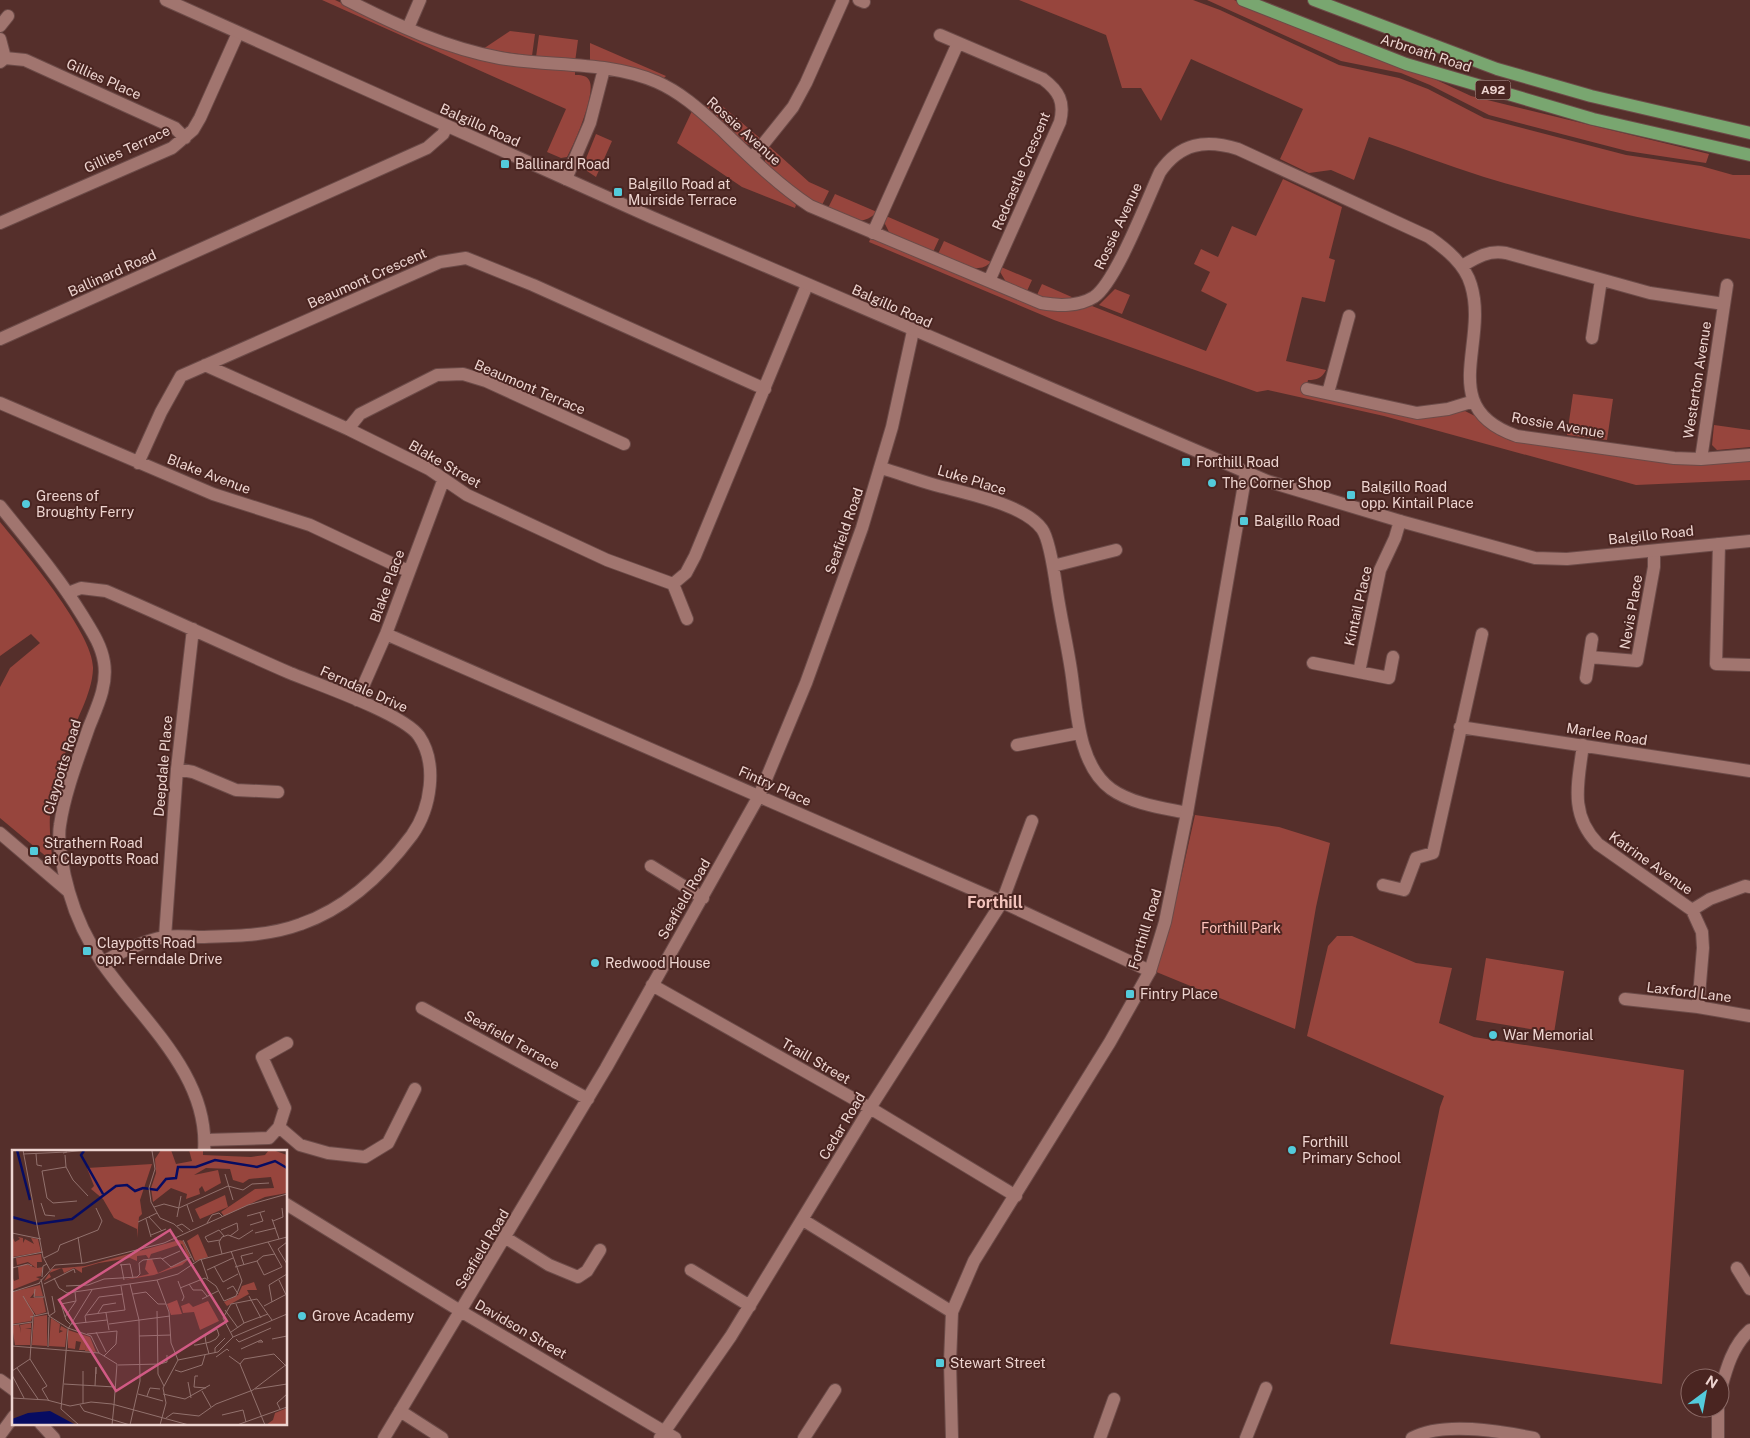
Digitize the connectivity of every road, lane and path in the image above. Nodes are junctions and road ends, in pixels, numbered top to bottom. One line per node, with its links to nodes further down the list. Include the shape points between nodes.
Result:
1 (166, 0): 8 (street, Balgillo Road)
2 (348, 0): 7 (street, Rossie Avenue)
3 (420, 0): 7 (street)
4 (843, 0): 18 (street, via 793,107)
5 (1243, 0): 17 (main road, Arbroath Road / A92, via 1415,67 1593,119)
6 (1314, 0): 15 (main road, Arbroath Road / A92, via 1497,69 1591,96)
7 (408, 28): 13 (street, Rossie Avenue, via 440,43 483,54)
8 (238, 33): 14 (street, Balgillo Road); 16 (street, Gillies Terrace, via 200,118)
9 (940, 35): 11 (street, Redcastle Crescent)
10 (0, 39): 12 (street, Gillies Place)
11 (958, 43): 21 (street); 24 (street, Redcastle Crescent, via 1043,79 1054,87 1061,98 1063,110)
12 (3, 60): 16 (street, Gillies Place, via 25,60 175,128)
13 (604, 69): 18 (street, Rossie Avenue, via 630,73 676,92); 19 (street, via 590,122)
14 (447, 126): 19 (street, Balgillo Road); 31 (street, Ballinard Road, via 427,148)
15 (1750, 133)
16 (185, 138): 20 (street, Gillies Terrace, via 172,148)
17 (1750, 155)
18 (752, 158): 21 (street, Rossie Avenue, via 810,206)
19 (566, 179): 25 (street, Balgillo Road)
20 (0, 223)
21 (874, 233): 24 (street, Rossie Avenue)
22 (1462, 266): 23 (street, Westerton Avenue, via 1494,251); 24 (street, Rossie Avenue, via 1429,237 1238,149 1202,143 1170,158 1160,172 1114,274 1094,296 1071,304 1041,303); 36 (street, Rossie Avenue, via 1471,283 1475,302 1476,321 1469,372)
23 (1601, 280): 27 (street, Westerton Avenue, via 1650,293); 30 (street)
24 (989, 281)
25 (808, 285): 29 (street, Balgillo Road); 33 (street)
26 (1727, 285): 27 (street, Westerton Avenue)
27 (1724, 304): 41 (street, Westerton Avenue)
28 (1349, 316): 35 (street)
29 (913, 331): 43 (street, Seafield Road); 44 (street, Balgillo Road)
30 (1592, 338)
31 (0, 339)
32 (205, 365): 33 (street, Beaumont Crescent, via 440,262 466,258); 38 (street, Blake Street); 42 (street, Beaumont Crescent, via 181,376)
33 (765, 389): 54 (street, via 695,556 686,573)
34 (1307, 389): 35 (street)
35 (1328, 393): 36 (street, via 1417,413)
36 (1474, 401): 41 (street, Rossie Avenue, via 1491,424 1518,436)
37 (0, 402): 42 (street, Blake Avenue)
38 (348, 429): 39 (street, Beaumont Terrace, via 360,414 437,375 463,374 486,381); 45 (street, Blake Street, via 429,469)
39 (624, 444)
40 (1750, 455): 41 (street, Rossie Avenue)
41 (1700, 459)
42 (138, 463): 53 (street, Blake Avenue, via 213,494 310,525)
43 (881, 468): 52 (street, Luke Place, via 981,496 1019,511 1042,529); 75 (street, Seafield Road, via 806,683)
44 (1246, 473): 47 (street, Balgillo Road); 76 (street, Forthill Road)
45 (443, 481): 53 (street, Blake Place); 54 (street, Blake Street, via 467,496 606,560)
46 (0, 506): 55 (street, Claypotts Road)
47 (1400, 521): 51 (street, Balgillo Road, via 1535,558 1567,559); 65 (street, Kintail Place, via 1380,570)
48 (1750, 541): 49 (street, Balgillo Road)
49 (1718, 544): 51 (street, Balgillo Road); 64 (street, via 1716,664)
50 (1116, 550): 52 (street)
51 (1654, 551): 62 (street, Nevis Place, via 1637,661)
52 (1053, 566): 69 (street, Luke Place)
53 (408, 571): 58 (street, Blake Place)
54 (673, 584): 56 (street)
55 (68, 593): 57 (street, Ferndale Drive, via 81,588 106,591); 82 (street, Claypotts Road, via 99,643 104,664 104,684 75,768 60,826)
56 (687, 619)
57 (193, 629): 67 (street, Ferndale Drive); 72 (street, Deepdale Place)
58 (386, 634): 67 (street, Blake Place); 75 (street, Fintry Place)
59 (1482, 634): 68 (street)
60 (1592, 639): 62 (street)
61 (1393, 657): 65 (street, via 1388,678)
62 (1590, 657): 66 (street)
63 (1313, 663): 65 (street)
64 (1750, 665)
65 (1359, 672)
66 (1586, 678)
67 (357, 700): 86 (street, Ferndale Drive, via 409,725 426,750 430,767 426,809 401,849 382,872 357,893 301,924 267,933)
68 (1460, 727): 71 (street, Marlee Road); 80 (street, via 1434,853 1416,858 1404,890)
69 (1079, 733): 70 (street); 76 (street, Luke Place, via 1097,773 1111,789 1143,803)
70 (1017, 745)
71 (1583, 745): 73 (street, Marlee Road); 85 (street, Katrine Avenue, via 1577,791 1578,813 1588,834)
72 (177, 769): 74 (street, via 193,772 236,790); 86 (street, Deepdale Place)
73 (1750, 770)
74 (278, 792)
75 (759, 796): 83 (street, Seafield Road); 84 (street, Fintry Place)
76 (1187, 813): 88 (street, Forthill Road, via 1165,922)
77 (1032, 822): 84 (street, Cedar Road)
78 (0, 833): 82 (street)
79 (651, 866): 83 (street)
80 (1383, 885)
81 (1750, 887): 85 (street, via 1710,899)
82 (69, 892): 87 (street, Claypotts Road, via 81,926)
83 (703, 898): 89 (street, Seafield Road)
84 (1002, 902): 88 (street, Fintry Place); 97 (street, Cedar Road)
85 (1692, 910): 91 (street, Katrine Avenue, via 1702,932 1704,948)
86 (164, 937): 87 (street, Ferndale Drive)
87 (102, 963): 99 (street, Claypotts Road, via 184,1072 196,1102)
88 (1150, 971): 100 (street, Forthill Road)
89 (652, 985): 96 (street, Seafield Road); 97 (street, Traill Street)
90 (1624, 999): 91 (street, Laxford Lane)
91 (1698, 1007): 93 (street, Laxford Lane)
92 (422, 1008): 96 (street, Seafield Terrace)
93 (1750, 1016)
94 (287, 1043): 98 (street, via 262,1057 286,1108)
95 (415, 1089): 98 (street, via 388,1143 365,1157 300,1146)
96 (588, 1099): 103 (street, Seafield Road)
97 (870, 1108): 100 (street, Traill Street); 102 (street, Cedar Road)
98 (279, 1127): 99 (street, via 269,1138)
99 (205, 1146)
100 (1016, 1196): 110 (street, Forthill Road, via 974,1261)
101 (288, 1205): 109 (street, Davidson Street)
102 (803, 1220): 108 (street, Cedar Road); 110 (street)
103 (506, 1238): 104 (street, via 549,1265 578,1277 587,1271); 109 (street, Seafield Road)
104 (600, 1250)
105 (1737, 1268): 107 (street)
106 (691, 1270): 108 (street)
107 (1750, 1289)
108 (750, 1306): 123 (street, Cedar Road)
109 (462, 1312): 118 (street, Seafield Road); 123 (street, Davidson Street)
110 (952, 1312): 128 (street, Forthill Road)
111 (1750, 1330): 112 (street, via 1742,1337)
112 (1726, 1368)
113 (0, 1380): 115 (street)
114 (1266, 1388): 130 (street)
115 (12, 1389)
116 (835, 1390): 127 (street)
117 (1114, 1399): 129 (street)
118 (400, 1411): 125 (street, Seafield Road); 126 (street)
119 (1718, 1418): 133 (street)
120 (12, 1419): 122 (street)
121 (43, 1426): 124 (street)
122 (0, 1435)
123 (666, 1436)
124 (54, 1438)
125 (384, 1438)
126 (442, 1438)
127 (804, 1438)
128 (952, 1438)
129 (1100, 1438)
130 (1246, 1438)
131 (1412, 1438): 132 (street, via 1450,1429)
132 (1534, 1438)
133 (1718, 1438)

